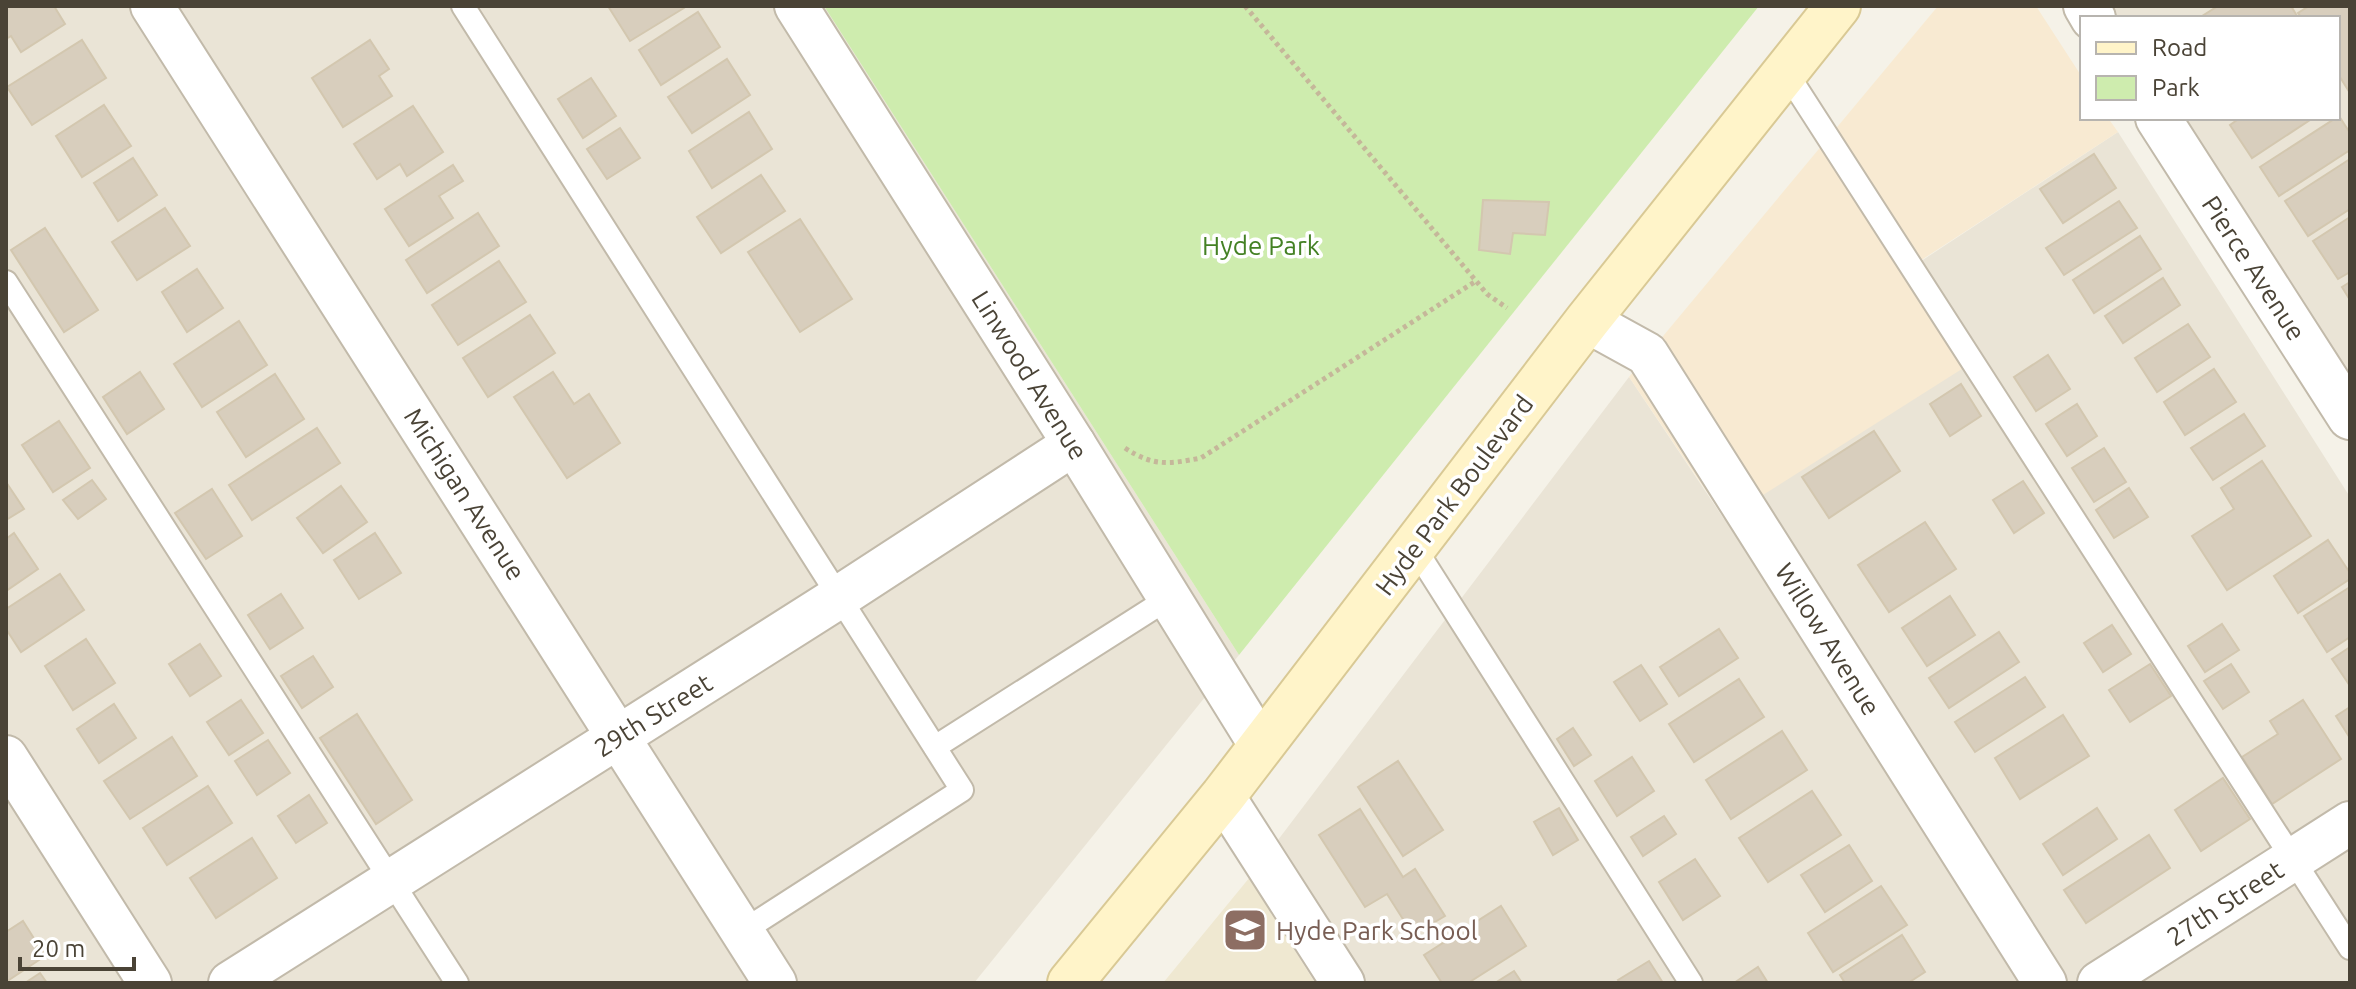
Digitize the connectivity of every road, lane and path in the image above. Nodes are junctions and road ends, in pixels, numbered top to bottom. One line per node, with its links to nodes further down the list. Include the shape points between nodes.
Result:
1 (152, 6): 17 (street, Michigan Avenue)
2 (463, 6): 15 (lane)
3 (796, 6): 13 (street, Linwood Avenue)
4 (1245, 6): 8 (path)
5 (1838, 6): 6 (main road, Hyde Park Boulevard)
6 (1786, 72): 11 (main road, Hyde Park Boulevard); 23 (lane)
7 (2159, 120): 12 (street, Pierce Avenue)
8 (1476, 281): 10 (path); 13 (path, via 1201,458 1168,464)
9 (6, 282): 24 (lane)
10 (1507, 308)
11 (1587, 321): 14 (main road, Hyde Park Boulevard); 34 (street, Willow Avenue, via 1647,354)
12 (2350, 417)
13 (1093, 442): 15 (street, 29th Street); 16 (street, Linwood Avenue)
14 (1414, 547): 18 (main road, Hyde Park Boulevard); 33 (lane)
15 (839, 597): 17 (street, 29th Street); 19 (lane)
16 (1169, 598): 18 (street, Linwood Avenue); 19 (lane)
17 (620, 736): 24 (street, 29th Street); 25 (street, Michigan Avenue)
18 (1261, 746): 21 (main road, Hyde Park Boulevard)
19 (935, 747): 25 (lane, via 962,790)
20 (6, 757): 27 (street)
21 (1223, 796): 31 (main road, Hyde Park Boulevard); 32 (street)
22 (2350, 823): 23 (street, 27th Street)
23 (2293, 859): 26 (lane); 35 (street, 27th Street)
24 (391, 881): 28 (street, 29th Street); 29 (lane)
25 (743, 931): 30 (street, Michigan Avenue)
26 (2350, 948)
27 (150, 983)
28 (230, 983)
29 (457, 983)
30 (775, 983)
31 (1070, 983)
32 (1343, 983)
33 (1691, 983)
34 (2045, 983)
35 (2099, 983)

